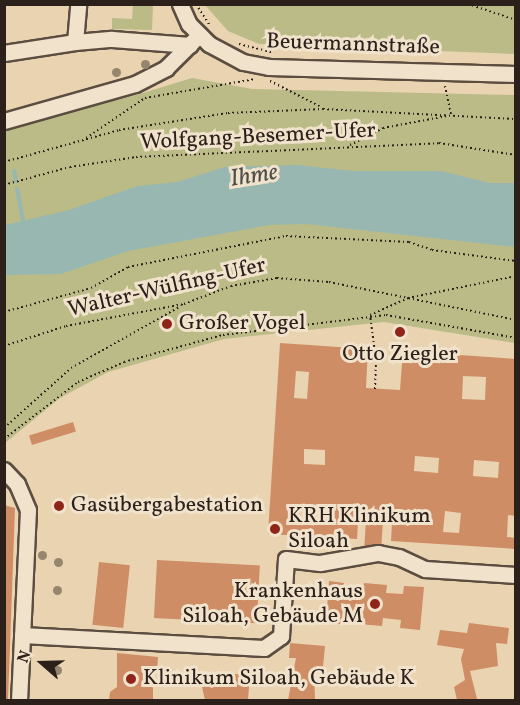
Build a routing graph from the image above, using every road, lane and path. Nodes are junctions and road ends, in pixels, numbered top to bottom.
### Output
1 (78, 4) edge
2 (180, 4) edge
3 (196, 4) edge
4 (468, 4) edge
5 (516, 20) edge
6 (215, 29) dead end
7 (200, 35) junction
8 (230, 39) dead end
9 (75, 42) junction
10 (4, 53) edge
11 (278, 53) dead end
12 (516, 74) edge
13 (435, 80) dead end
14 (323, 109) junction
15 (451, 115) junction
16 (516, 119) edge
17 (4, 121) edge
18 (83, 140) junction
19 (347, 147) junction
20 (516, 155) edge
21 (4, 162) edge
22 (4, 185) edge
23 (516, 261) edge
24 (516, 276) edge
25 (408, 298) junction
26 (184, 304) junction
27 (4, 312) edge
28 (370, 315) junction
29 (516, 320) edge
30 (516, 338) edge
31 (4, 346) edge
32 (375, 389) dead end
33 (4, 428) edge
34 (4, 439) edge
35 (4, 470) edge
36 (516, 575) edge
37 (22, 635) junction
38 (19, 700) edge

1 - 9 street
2 - 7 street
3 - 7 path
4 - 5 path
6 - 7 path
7 - 9 street
7 - 12 street, Beuermannstraße
7 - 17 street
8 - 11 path
9 - 10 street
13 - 15 path
14 - 15 path
14 - 18 path
14 - 18 path
15 - 16 path
15 - 19 path
18 - 21 path
19 - 20 path, Wolfgang-Besemer-Ufer
19 - 22 path, Wolfgang-Besemer-Ufer
23 - 27 path
24 - 25 path
25 - 26 path, Walter-Wülfing-Ufer
25 - 28 path
25 - 29 path, Walter-Wülfing-Ufer
26 - 31 path, Walter-Wülfing-Ufer
26 - 33 path
28 - 30 path
28 - 32 path
28 - 34 path
35 - 37 street
36 - 37 street
37 - 38 street

